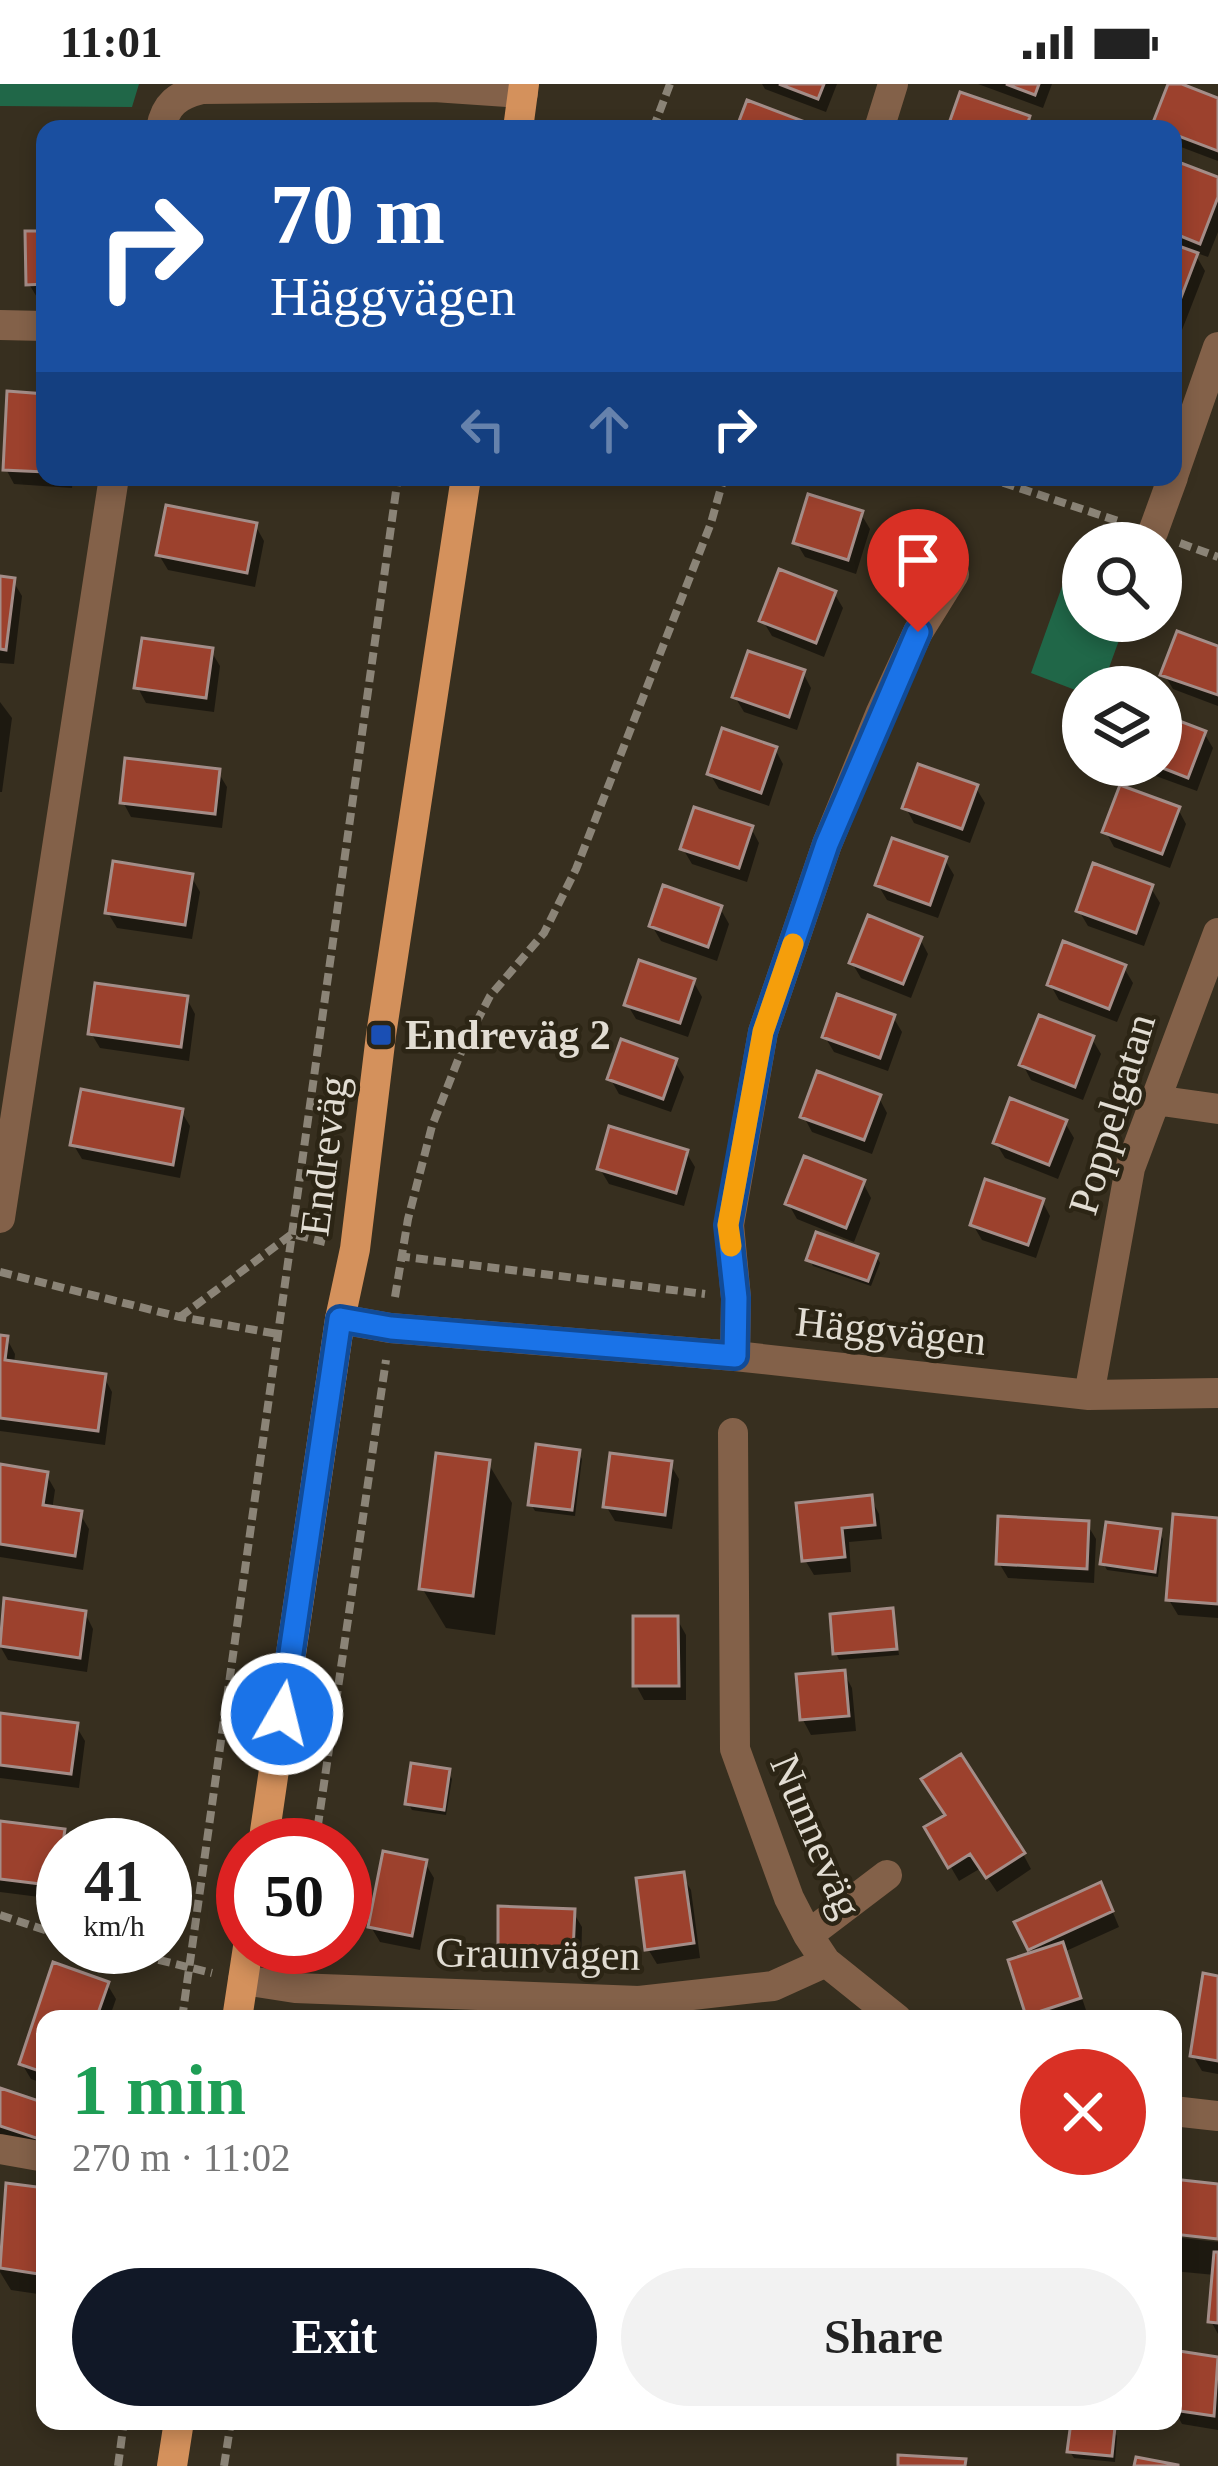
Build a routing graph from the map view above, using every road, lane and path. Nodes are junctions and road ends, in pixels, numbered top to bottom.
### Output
1 (670, 84) edge
2 (893, 84) edge
3 (524, 88) edge
4 (162, 120) edge
5 (519, 120) edge
6 (656, 120) edge
7 (881, 120) edge
8 (0, 325) edge
9 (36, 326) edge
10 (1218, 347) edge
11 (1182, 451) edge
12 (113, 486) edge
13 (397, 486) edge
14 (465, 486) edge
15 (721, 486) edge
16 (1013, 486) edge
17 (1170, 486) edge
18 (1123, 522) edge
19 (1157, 522) edge
20 (1182, 543) edge
21 (1218, 557) edge
22 (954, 574) dead end
23 (1218, 934) edge
24 (1155, 1100) junction
25 (1218, 1109) edge
26 (0, 1218) edge
27 (292, 1234) junction
28 (355, 1250) junction
29 (400, 1256) junction
30 (0, 1272) edge
31 (736, 1298) junction
32 (180, 1317) junction
33 (340, 1319) junction
34 (391, 1328) junction
35 (278, 1334) junction
36 (735, 1356) junction
37 (1218, 1394) edge
38 (1089, 1395) junction
39 (733, 1433) dead end
40 (266, 1818) edge
41 (319, 1818) edge
42 (886, 1875) dead end
43 (0, 1915) edge
44 (36, 1927) edge
45 (808, 1935) junction
46 (192, 1947) edge
47 (826, 1962) junction
48 (192, 1969) edge
49 (188, 1974) edge
50 (244, 1974) edge
51 (243, 1980) junction
52 (183, 2010) edge
53 (238, 2010) edge
54 (886, 2010) edge
55 (1182, 2112) edge
56 (1218, 2116) edge
57 (0, 2149) edge
58 (36, 2155) edge
59 (123, 2430) edge
60 (178, 2430) edge
61 (230, 2430) edge
62 (118, 2466) edge
63 (172, 2466) edge
64 (224, 2466) edge

1 - 6 path
2 - 7 street
3 - 4 street
3 - 5 main road
8 - 9 street
10 - 11 street
12 - 26 street
13 - 27 path
14 - 28 main road, Endreväg
15 - 29 path
16 - 18 path
17 - 19 street
20 - 21 path
22 - 31 street
23 - 24 street, Poppelgatan
24 - 25 street
24 - 38 street, Poppelgatan
27 - 28 path
27 - 32 path
27 - 35 path
28 - 29 path
28 - 33 main road, Endreväg
29 - 31 path
29 - 34 path
30 - 32 path
31 - 36 street
32 - 35 path
33 - 34 street, Häggvägen
33 - 40 main road, Endreväg
34 - 36 street, Häggvägen
34 - 41 path
35 - 46 path
36 - 38 street, Häggvägen
37 - 38 street, Häggvägen
39 - 45 street, Nunneväg
42 - 45 street
43 - 44 path
45 - 47 street, Nunneväg
47 - 51 street, Graunvägen
47 - 54 street, Nunneväg
48 - 51 path
49 - 52 path
50 - 51 main road
51 - 53 main road
55 - 56 street
57 - 58 street
59 - 62 path
60 - 63 main road
61 - 64 path

